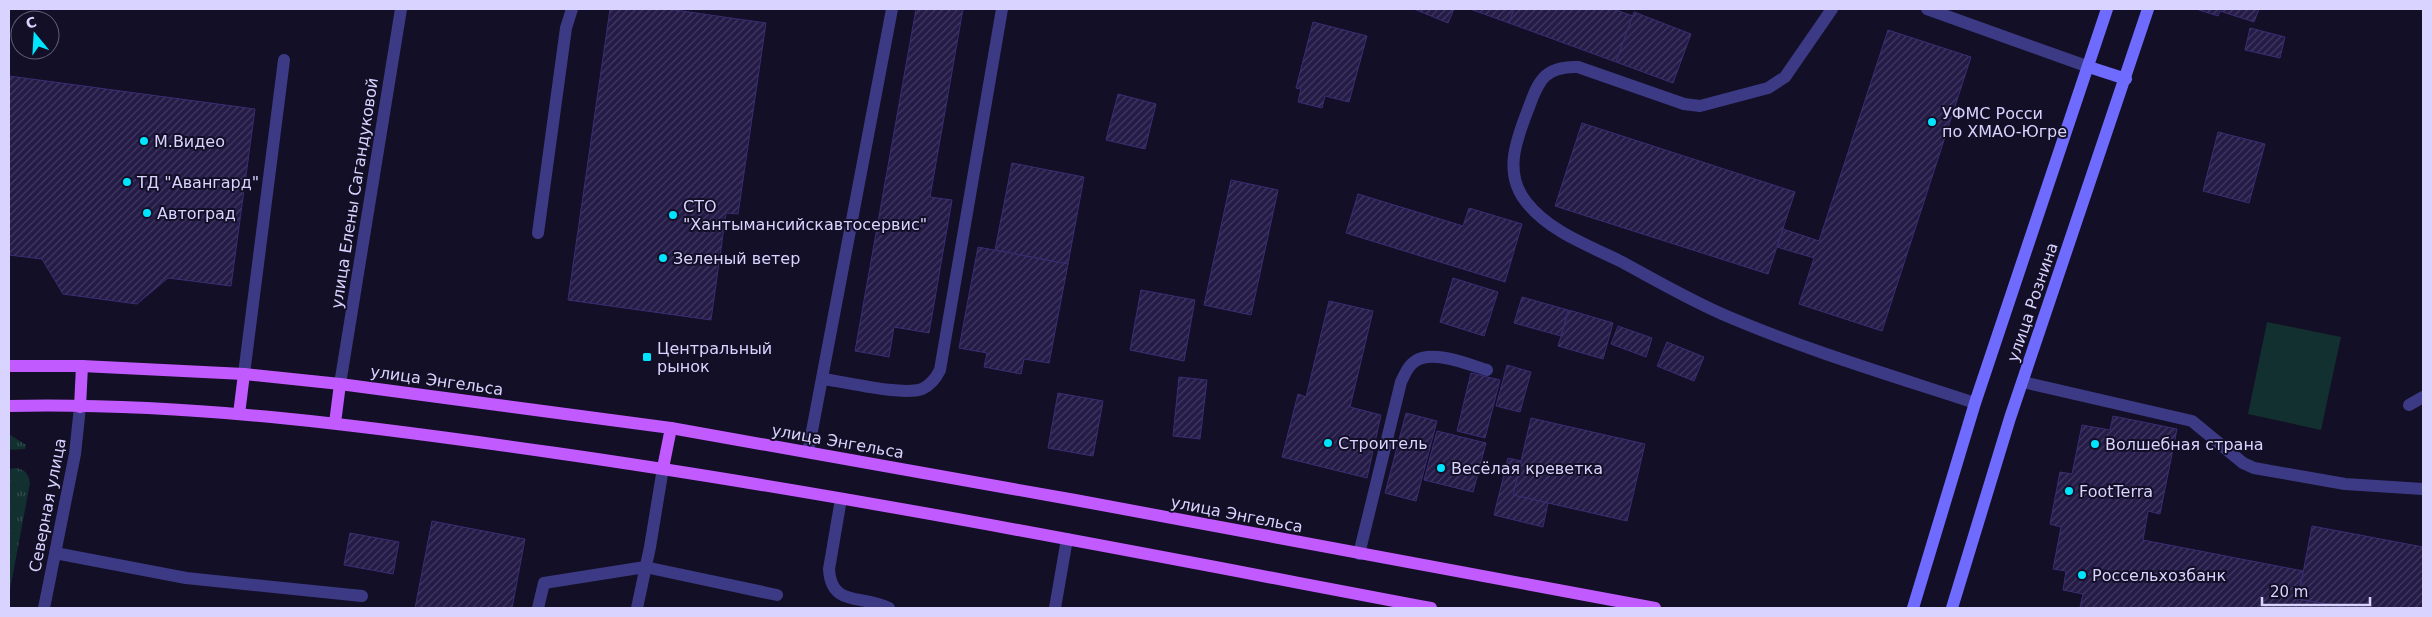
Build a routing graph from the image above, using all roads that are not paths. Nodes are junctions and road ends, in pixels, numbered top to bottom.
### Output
1 (401, 9) edge
2 (572, 9) edge
3 (892, 9) edge
4 (1002, 9) edge
5 (1832, 9) edge
6 (1927, 9) edge
7 (2108, 9) edge
8 (2148, 9) edge
9 (284, 60) dead end
10 (2088, 66) junction
11 (2126, 78) junction
12 (538, 234) dead end
13 (9, 366) edge
14 (82, 366) junction
15 (1487, 370) dead end
16 (244, 374) junction
17 (823, 379) junction
18 (2022, 382) junction
19 (340, 384) junction
20 (2423, 397) edge
21 (1975, 403) junction
22 (2409, 405) dead end
23 (9, 406) edge
24 (80, 407) junction
25 (239, 414) junction
26 (334, 423) junction
27 (671, 428) junction
28 (808, 452) junction
29 (663, 468) junction
30 (2423, 489) edge
31 (841, 499) junction
32 (1068, 539) junction
33 (56, 553) junction
34 (1359, 554) junction
35 (646, 567) junction
36 (777, 594) dead end
37 (362, 596) dead end
38 (44, 608) edge
39 (538, 608) edge
40 (637, 608) edge
41 (889, 608) edge
42 (1055, 608) edge
43 (1431, 608) edge
44 (1655, 608) edge
45 (1913, 608) edge
46 (1952, 608) edge

1 - 19 street, улица Елены Сагандуковой
2 - 12 street
3 - 17 street
4 - 17 street
5 - 21 street
6 - 10 street
7 - 10 main road, улица Рознина
8 - 11 main road, улица Рознина
9 - 16 street
10 - 11 main road
10 - 21 main road, улица Рознина
11 - 18 main road, улица Рознина
13 - 14 main road, улица Энгельса
14 - 16 main road, улица Энгельса
14 - 24 main road
15 - 34 street
16 - 19 main road, улица Энгельса
16 - 25 main road
17 - 28 street
18 - 30 street
18 - 46 main road, улица Рознина
19 - 26 main road
19 - 27 main road, улица Энгельса
20 - 22 street
21 - 45 main road, улица Рознина
23 - 24 main road
24 - 25 main road
24 - 33 street, Северная улица
25 - 26 main road
26 - 29 main road
27 - 28 main road, улица Энгельса
27 - 29 main road
28 - 34 main road, улица Энгельса
29 - 31 main road
29 - 35 street
31 - 32 main road
31 - 41 street
32 - 42 street
32 - 43 main road
33 - 37 street
33 - 38 street, Северная улица
34 - 44 main road, улица Энгельса
35 - 36 street
35 - 39 street
35 - 40 street

